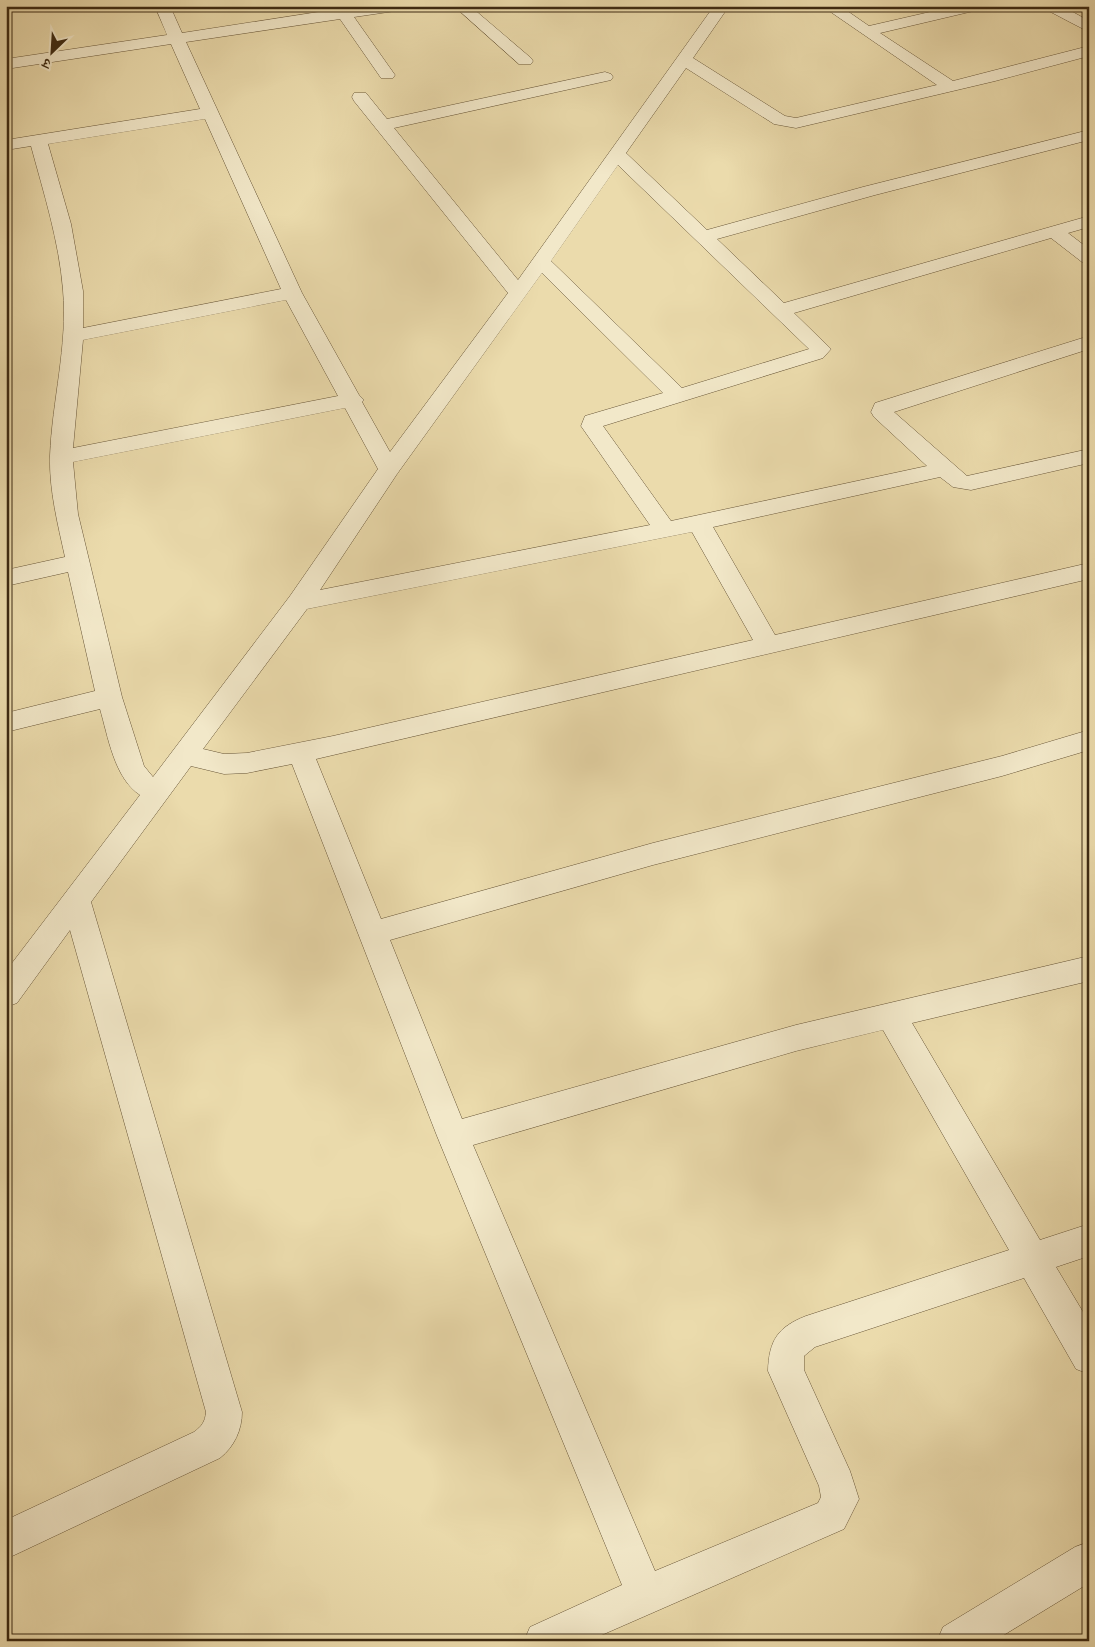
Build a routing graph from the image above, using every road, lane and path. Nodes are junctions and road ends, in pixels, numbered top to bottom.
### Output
1 (162, 6) edge
2 (395, 6) edge
3 (461, 6) edge
4 (722, 6) edge
5 (828, 6) edge
6 (977, 6) edge
7 (1050, 6) edge
8 (344, 13) junction
9 (1089, 27) edge
10 (867, 31) junction
11 (177, 38) junction
12 (1089, 51) edge
13 (684, 60) junction
14 (525, 61) dead end
15 (6, 64) edge
16 (386, 75) dead end
17 (605, 77) dead end
18 (950, 86) junction
19 (360, 97) dead end
20 (209, 113) junction
21 (383, 125) junction
22 (1089, 135) edge
23 (38, 140) junction
24 (6, 145) edge
25 (617, 154) junction
26 (1089, 221) edge
27 (1053, 231) junction
28 (704, 236) junction
29 (1089, 258) edge
30 (540, 261) junction
31 (292, 293) junction
32 (518, 293) junction
33 (782, 310) junction
34 (73, 336) junction
35 (1089, 342) edge
36 (677, 395) junction
37 (353, 400) junction
38 (1089, 456) edge
39 (61, 457) junction
40 (389, 469) junction
41 (944, 469) junction
42 (699, 523) junction
43 (666, 530) junction
44 (79, 562) junction
45 (1089, 571) edge
46 (6, 578) edge
47 (300, 602) junction
48 (768, 646) junction
49 (109, 697) junction
50 (6, 723) edge
51 (1089, 740) edge
52 (300, 752) junction
53 (184, 755) junction
54 (156, 792) junction
55 (76, 900) junction
56 (372, 933) junction
57 (1089, 968) edge
58 (6, 994) edge
59 (891, 1016) junction
60 (454, 1136) junction
61 (1089, 1240) edge
62 (1032, 1260) junction
63 (1089, 1356) edge
64 (6, 1540) edge
65 (1089, 1561) edge
66 (646, 1596) junction
67 (544, 1641) edge
68 (957, 1641) edge

1 - 11 street
2 - 8 street
3 - 14 street
4 - 13 street
5 - 10 street
6 - 10 street
7 - 9 street
8 - 11 street
8 - 16 street
10 - 18 street
11 - 15 street
11 - 20 street
12 - 18 street
13 - 18 street
13 - 25 street
17 - 21 street
19 - 21 street
20 - 23 street
20 - 31 street
21 - 32 street
22 - 28 street
23 - 24 street
23 - 34 street
25 - 28 street
25 - 30 street
26 - 27 street
27 - 29 street
27 - 33 street
28 - 33 street
30 - 32 street
30 - 36 street
31 - 34 street
31 - 37 street
32 - 40 street
33 - 36 street
34 - 39 street
35 - 41 street
36 - 43 street
37 - 39 street
37 - 40 street
38 - 41 street
39 - 44 street
40 - 47 street
41 - 42 street
42 - 43 street
42 - 48 street
43 - 47 street
44 - 46 street
44 - 49 street
45 - 48 street
47 - 53 street
48 - 52 street
49 - 50 street
49 - 54 street
51 - 56 street
52 - 53 street
52 - 56 street
53 - 54 street
54 - 55 street
55 - 58 street
55 - 64 street
56 - 60 street
57 - 59 street
59 - 60 street
59 - 62 street
60 - 66 street
61 - 62 street
62 - 63 street
62 - 66 street
65 - 68 street
66 - 67 street

